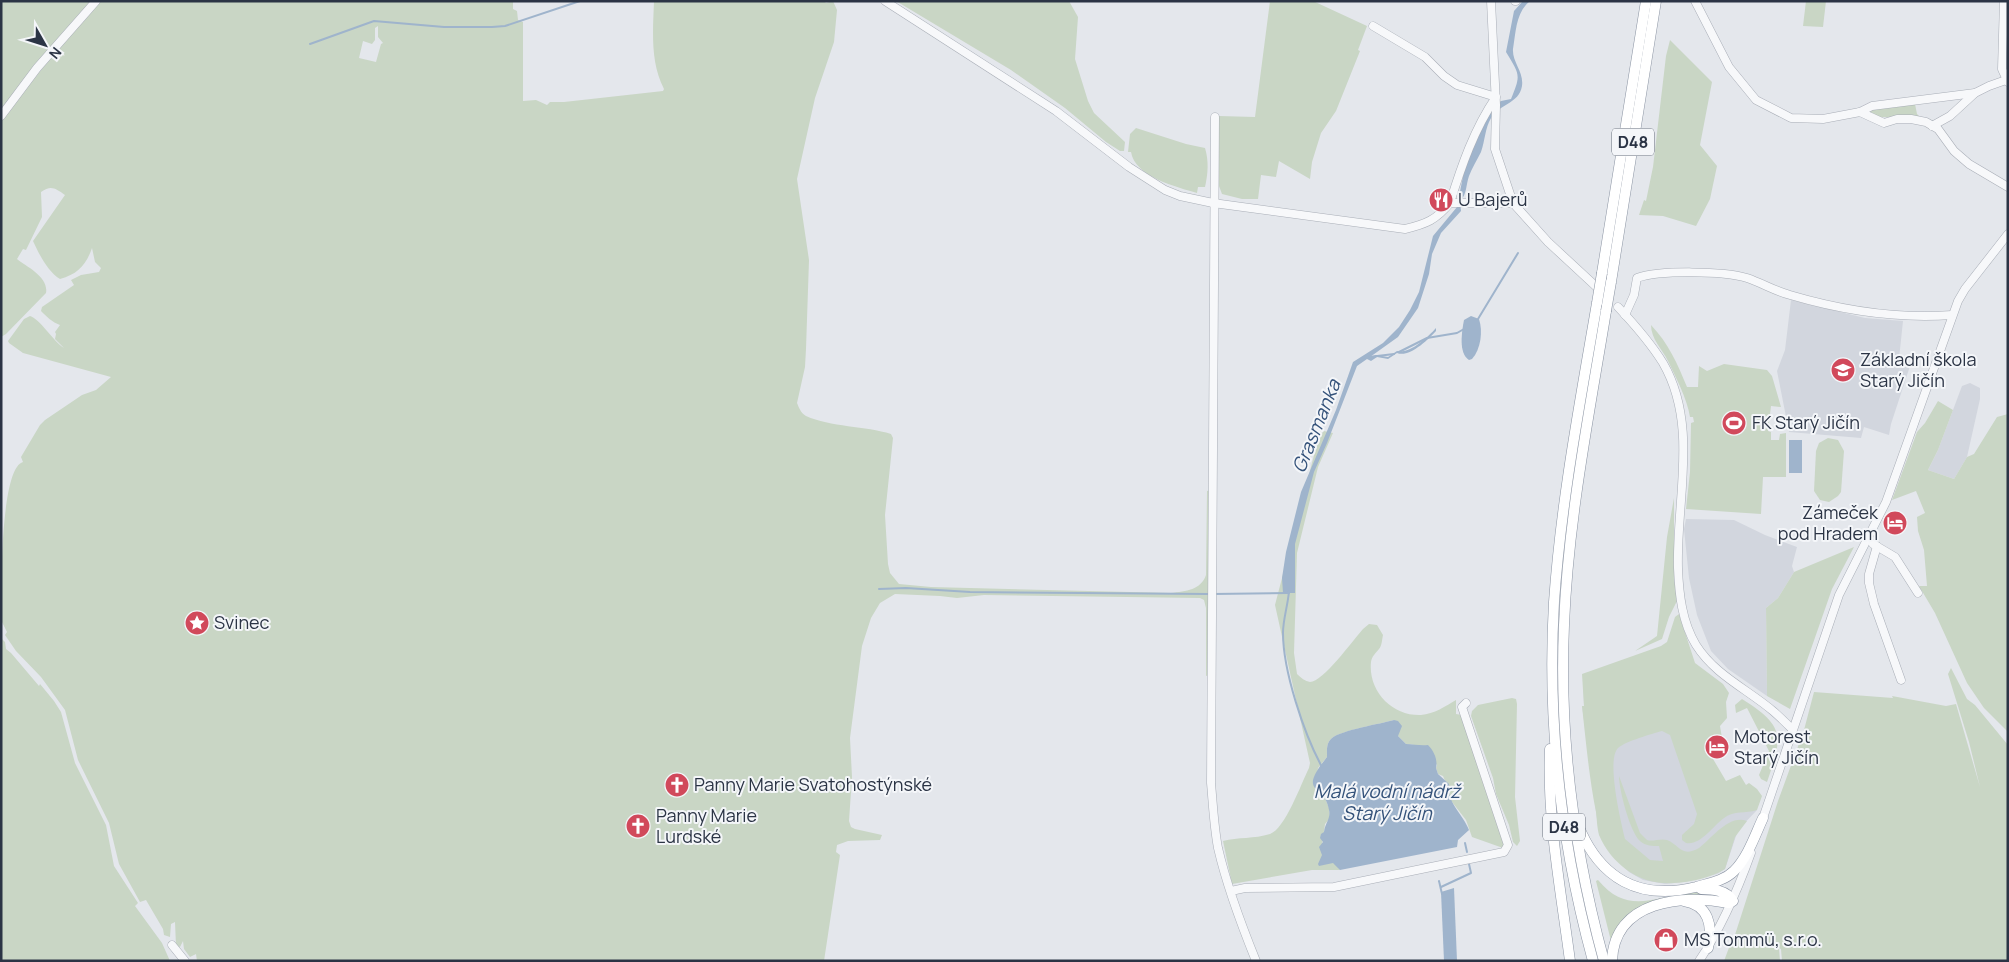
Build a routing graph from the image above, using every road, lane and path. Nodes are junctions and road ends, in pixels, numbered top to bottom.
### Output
1 (96, 1) edge
2 (885, 1) edge
3 (1491, 1) edge
4 (1646, 1) edge
5 (1656, 1) edge
6 (1695, 1) edge
7 (2004, 1) edge
8 (1373, 26) dead end
9 (2007, 81) edge
10 (1975, 93) junction
11 (1496, 105) junction
12 (1860, 112) junction
13 (1, 116) edge
14 (1215, 116) dead end
15 (1932, 126) junction
16 (2008, 187) edge
17 (1213, 203) junction
18 (1455, 203) junction
19 (1513, 203) junction
20 (2008, 234) edge
21 (1604, 294) dead end
22 (1618, 307) dead end
23 (1625, 315) junction
24 (1952, 315) junction
25 (1866, 541) junction
26 (1877, 546) junction
27 (1918, 593) dead end
28 (1901, 680) dead end
29 (1553, 691) junction
30 (1466, 703) dead end
31 (1792, 730) junction
32 (1572, 804) junction
33 (1763, 818) junction
34 (1688, 889) junction
35 (1231, 891) junction
36 (1683, 901) junction
37 (1733, 902) junction
38 (172, 945) dead end
39 (1708, 948) junction
40 (185, 961) edge
41 (1256, 961) edge
42 (1570, 961) edge
43 (1593, 961) edge
44 (1604, 961) edge
45 (1612, 961) edge
46 (1699, 961) edge

1 - 13 street
2 - 17 street
3 - 11 street
4 - 29 highway, D48, bridge
5 - 32 highway, D48, bridge
6 - 12 street
7 - 9 street
8 - 11 street
9 - 10 street
10 - 12 street
10 - 15 street
11 - 18 street
11 - 19 street
12 - 15 street
14 - 17 street
15 - 16 street
17 - 18 street
17 - 35 street
18 - 19 street
19 - 21 street
20 - 24 street
22 - 23 street
23 - 24 street
23 - 31 street
24 - 25 street
25 - 26 street
25 - 31 street
26 - 27 street
26 - 28 street
29 - 42 highway
29 - 43 highway, D48
30 - 35 street
31 - 33 street
32 - 34 highway
32 - 44 highway, D48
33 - 34 highway
33 - 37 street
34 - 37 highway
35 - 41 street
36 - 37 highway
36 - 39 highway
36 - 45 highway
37 - 39 street
38 - 40 street
39 - 46 street

